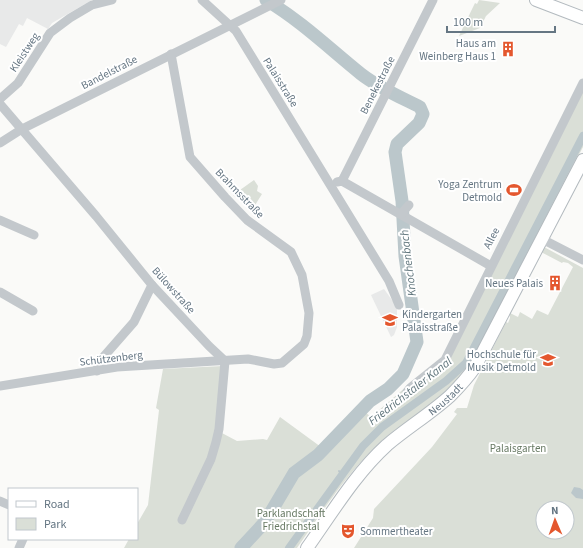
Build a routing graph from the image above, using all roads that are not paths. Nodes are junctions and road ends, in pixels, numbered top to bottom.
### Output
1 (112, 0) edge
2 (202, 0) edge
3 (280, 0) edge
4 (433, 0) edge
5 (536, 0) edge
6 (583, 18) edge
7 (230, 25) junction
8 (171, 54) junction
9 (583, 84) edge
10 (0, 99) edge
11 (0, 104) edge
12 (22, 129) junction
13 (0, 143) edge
14 (583, 160) edge
15 (342, 181) junction
16 (330, 184) junction
17 (409, 205) dead end
18 (400, 214) junction
19 (0, 220) edge
20 (34, 235) dead end
21 (542, 239) junction
22 (583, 260) edge
23 (491, 266) junction
24 (152, 285) junction
25 (0, 292) edge
26 (399, 305) dead end
27 (33, 311) dead end
28 (225, 361) junction
29 (97, 371) junction
30 (0, 386) edge
31 (407, 392) dead end
32 (182, 520) dead end
33 (307, 548) edge

1 - 10 street, Kleistweg
2 - 7 street, Palaisstraße
3 - 7 street, Bandelstraße
4 - 15 street, Benekestraße
5 - 6 main road
7 - 8 street, Bandelstraße
7 - 16 street, Palaisstraße
8 - 12 street, Bandelstraße
8 - 28 street, Brahmsstraße
9 - 23 street, Allee
11 - 12 street, Bülowstraße
12 - 13 street, Bandelstraße
12 - 24 street, Bülowstraße
14 - 21 main road, Neustadt
15 - 16 street
15 - 18 street
16 - 26 street, Palaisstraße
17 - 18 street
18 - 23 street
19 - 20 street
21 - 22 street
21 - 33 main road, Neustadt
23 - 31 street, Allee
24 - 28 street, Bülowstraße
24 - 29 street
25 - 27 street
28 - 29 street, Schützenberg
28 - 32 street
29 - 30 street, Schützenberg

